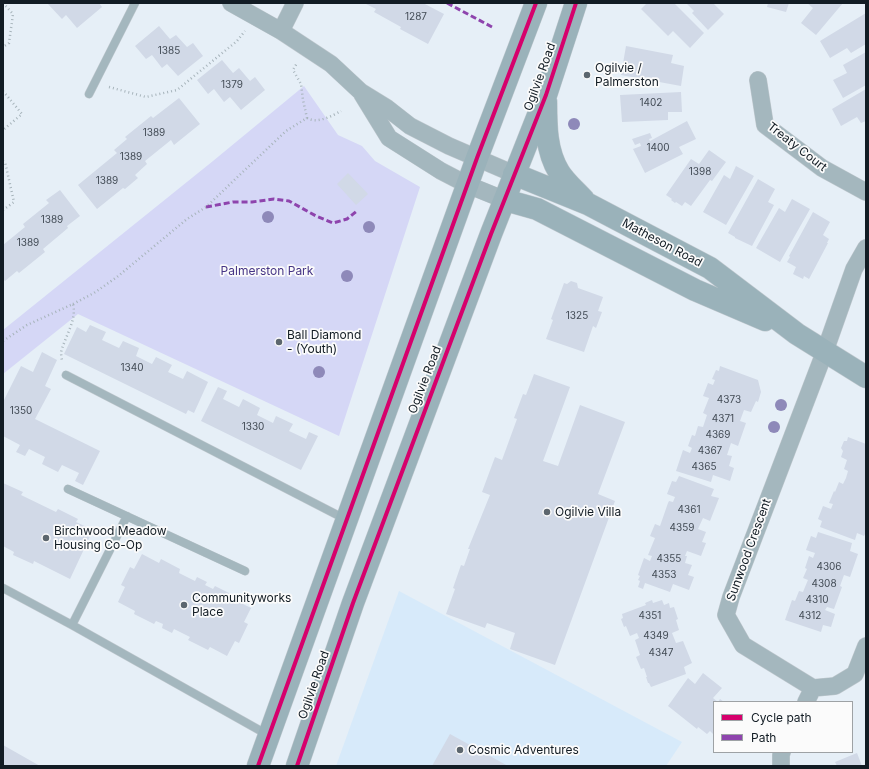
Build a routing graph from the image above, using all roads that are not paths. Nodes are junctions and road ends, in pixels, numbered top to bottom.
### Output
1 (135, 3) edge
2 (231, 3) edge
3 (295, 3) edge
4 (536, 3) edge
5 (576, 3) edge
6 (281, 30) junction
7 (758, 80) dead end
8 (360, 92) junction
9 (89, 94) dead end
10 (546, 95) junction
11 (477, 158) junction
12 (514, 174) junction
13 (468, 185) junction
14 (866, 192) edge
15 (505, 200) junction
16 (588, 204) junction
17 (866, 248) edge
18 (797, 334) junction
19 (825, 351) junction
20 (66, 375) road end
21 (866, 377) edge
22 (68, 489) dead end
23 (127, 516) junction
24 (347, 520) junction
25 (245, 571) dead end
26 (3, 588) edge
27 (72, 624) junction
28 (866, 646) edge
29 (810, 695) edge
30 (269, 735) junction
31 (782, 753) edge
32 (258, 766) edge
33 (297, 766) edge
34 (781, 766) edge

1 - 9 lane
2 - 6 street
3 - 6 street
4 - 11 main road, Ogilvie Road
5 - 10 main road, Ogilvie Road
6 - 8 street
7 - 14 street, Treaty Court
8 - 11 street
8 - 13 street
10 - 12 main road, Ogilvie Road
10 - 16 main road
11 - 12 street
11 - 13 main road, Ogilvie Road
12 - 15 main road, Ogilvie Road
12 - 16 main road, Matheson Road
13 - 15 street
13 - 24 main road, Ogilvie Road
15 - 18 main road, Matheson Road
15 - 33 main road, Ogilvie Road
16 - 18 main road, Matheson Road
17 - 19 street
18 - 19 main road, Matheson Road
19 - 21 main road, Matheson Road
19 - 29 street, Sunwood Crescent
20 - 24 lane
22 - 23 lane
23 - 25 lane
23 - 27 lane
24 - 30 main road, Ogilvie Road
26 - 27 lane
27 - 30 lane
28 - 29 street, Sunwood Crescent
30 - 32 main road, Ogilvie Road
31 - 34 street

